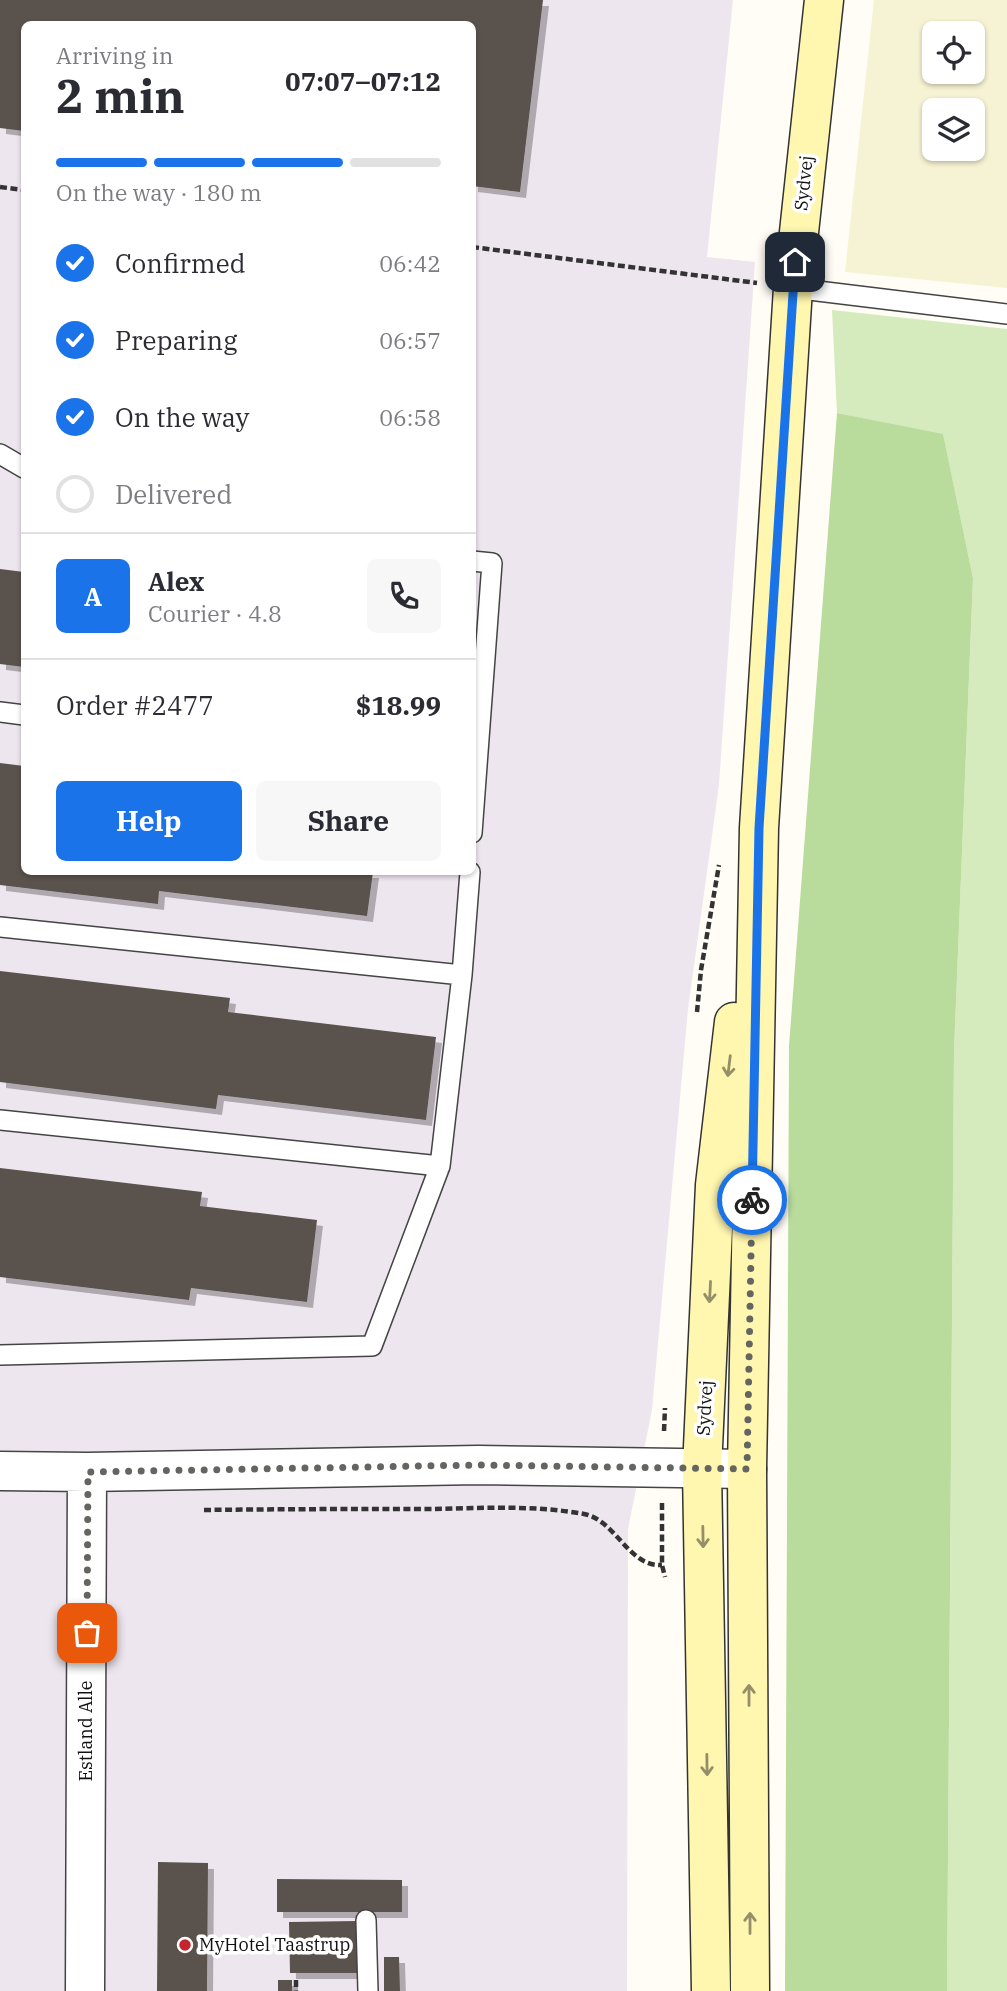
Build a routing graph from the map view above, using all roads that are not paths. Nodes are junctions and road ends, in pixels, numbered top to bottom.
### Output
1 (824, 0) edge
2 (793, 288) junction
3 (1007, 314) edge
4 (0, 454) edge
5 (21, 466) edge
6 (476, 561) edge
7 (0, 712) edge
8 (21, 715) edge
9 (476, 749) edge
10 (759, 828) junction
11 (470, 875) edge
12 (0, 927) edge
13 (462, 975) junction
14 (0, 1120) edge
15 (440, 1166) junction
16 (0, 1355) edge
17 (702, 1469) junction
18 (747, 1469) junction
19 (0, 1471) edge
20 (88, 1472) junction
21 (366, 1920) dead end
22 (85, 1991) edge
23 (368, 1991) edge
24 (711, 1991) edge
25 (750, 1991) edge

1 - 2 main road, Sydvej
2 - 3 lane
2 - 10 main road, Sydvej
4 - 5 lane
6 - 9 lane
7 - 8 lane
10 -> 17 main road, Sydvej
10 - 18 main road, Sydvej
11 - 13 lane
12 - 13 lane
13 - 15 lane
14 - 15 lane
15 - 16 lane
17 - 18 street
17 - 20 street
17 -> 24 main road, Sydvej
25 -> 18 main road, Sydvej
19 - 20 street
20 - 22 street, Estland Alle
21 - 23 lane

